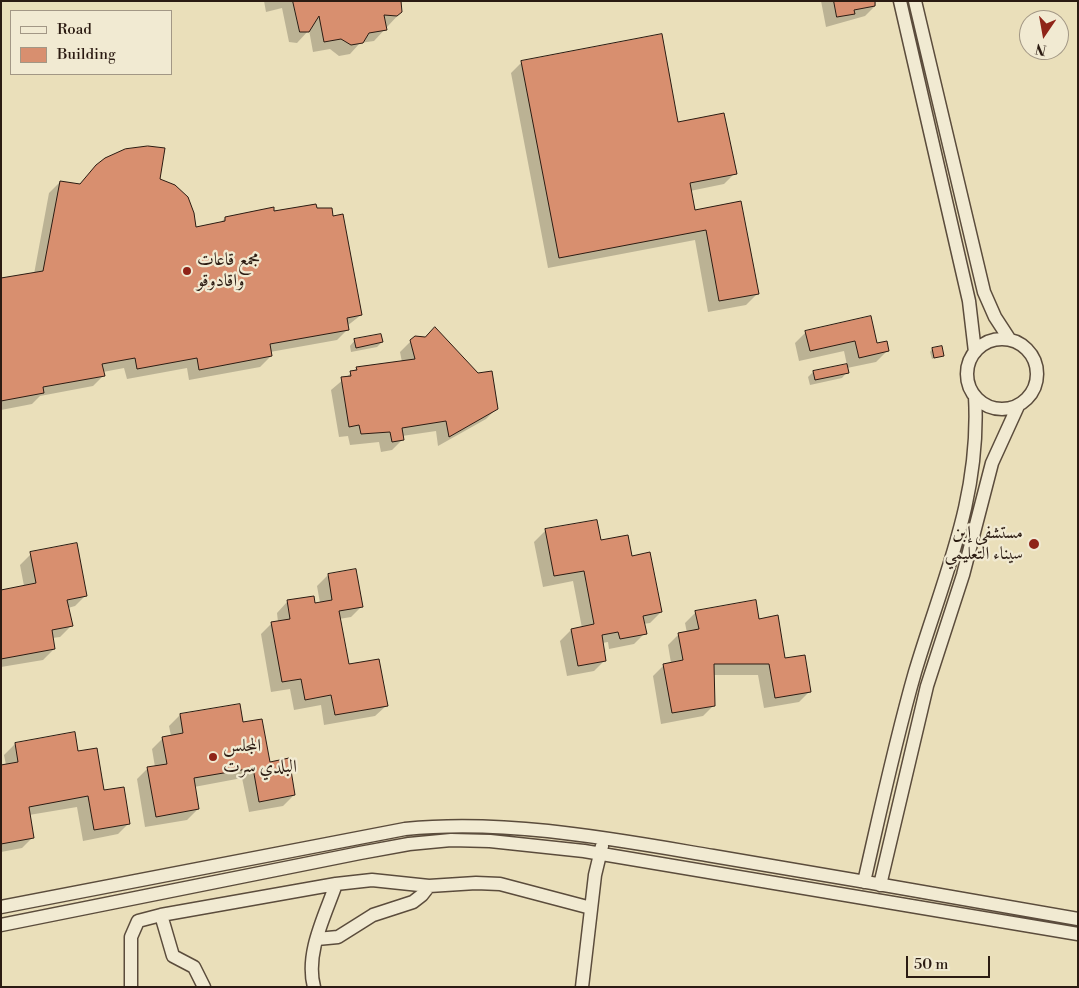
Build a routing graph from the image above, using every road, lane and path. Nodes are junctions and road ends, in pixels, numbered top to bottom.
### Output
1 (900, 1) edge
2 (916, 1) edge
3 (1010, 340) junction
4 (975, 352) junction
5 (975, 396) junction
6 (1018, 406) junction
7 (582, 836) junction
8 (602, 838) junction
9 (584, 851) junction
10 (601, 853) junction
11 (595, 875) junction
12 (864, 882) junction
13 (336, 884) junction
14 (880, 885) junction
15 (429, 886) junction
16 (1, 907) edge
17 (591, 908) junction
18 (162, 915) junction
19 (1078, 919) edge
20 (1, 925) edge
21 (1078, 934) edge
22 (317, 939) junction
23 (131, 987) edge
24 (204, 987) edge
25 (314, 987) edge
26 (582, 987) edge

1 - 4 street
2 - 3 street
3 - 4 street
3 - 6 street
4 - 5 street
5 - 6 street
5 - 12 street
6 - 14 street
7 - 8 street
7 - 9 street
7 - 16 street
8 - 10 street
8 - 12 street
9 - 10 street
9 - 11 street
9 - 20 street
10 - 11 street
10 - 21 street
11 - 17 street
12 - 14 street
13 - 15 street
13 - 18 street
13 - 22 street
14 - 19 street
15 - 17 street
15 - 22 street
17 - 26 street
18 - 23 street
18 - 24 street
22 - 25 street

